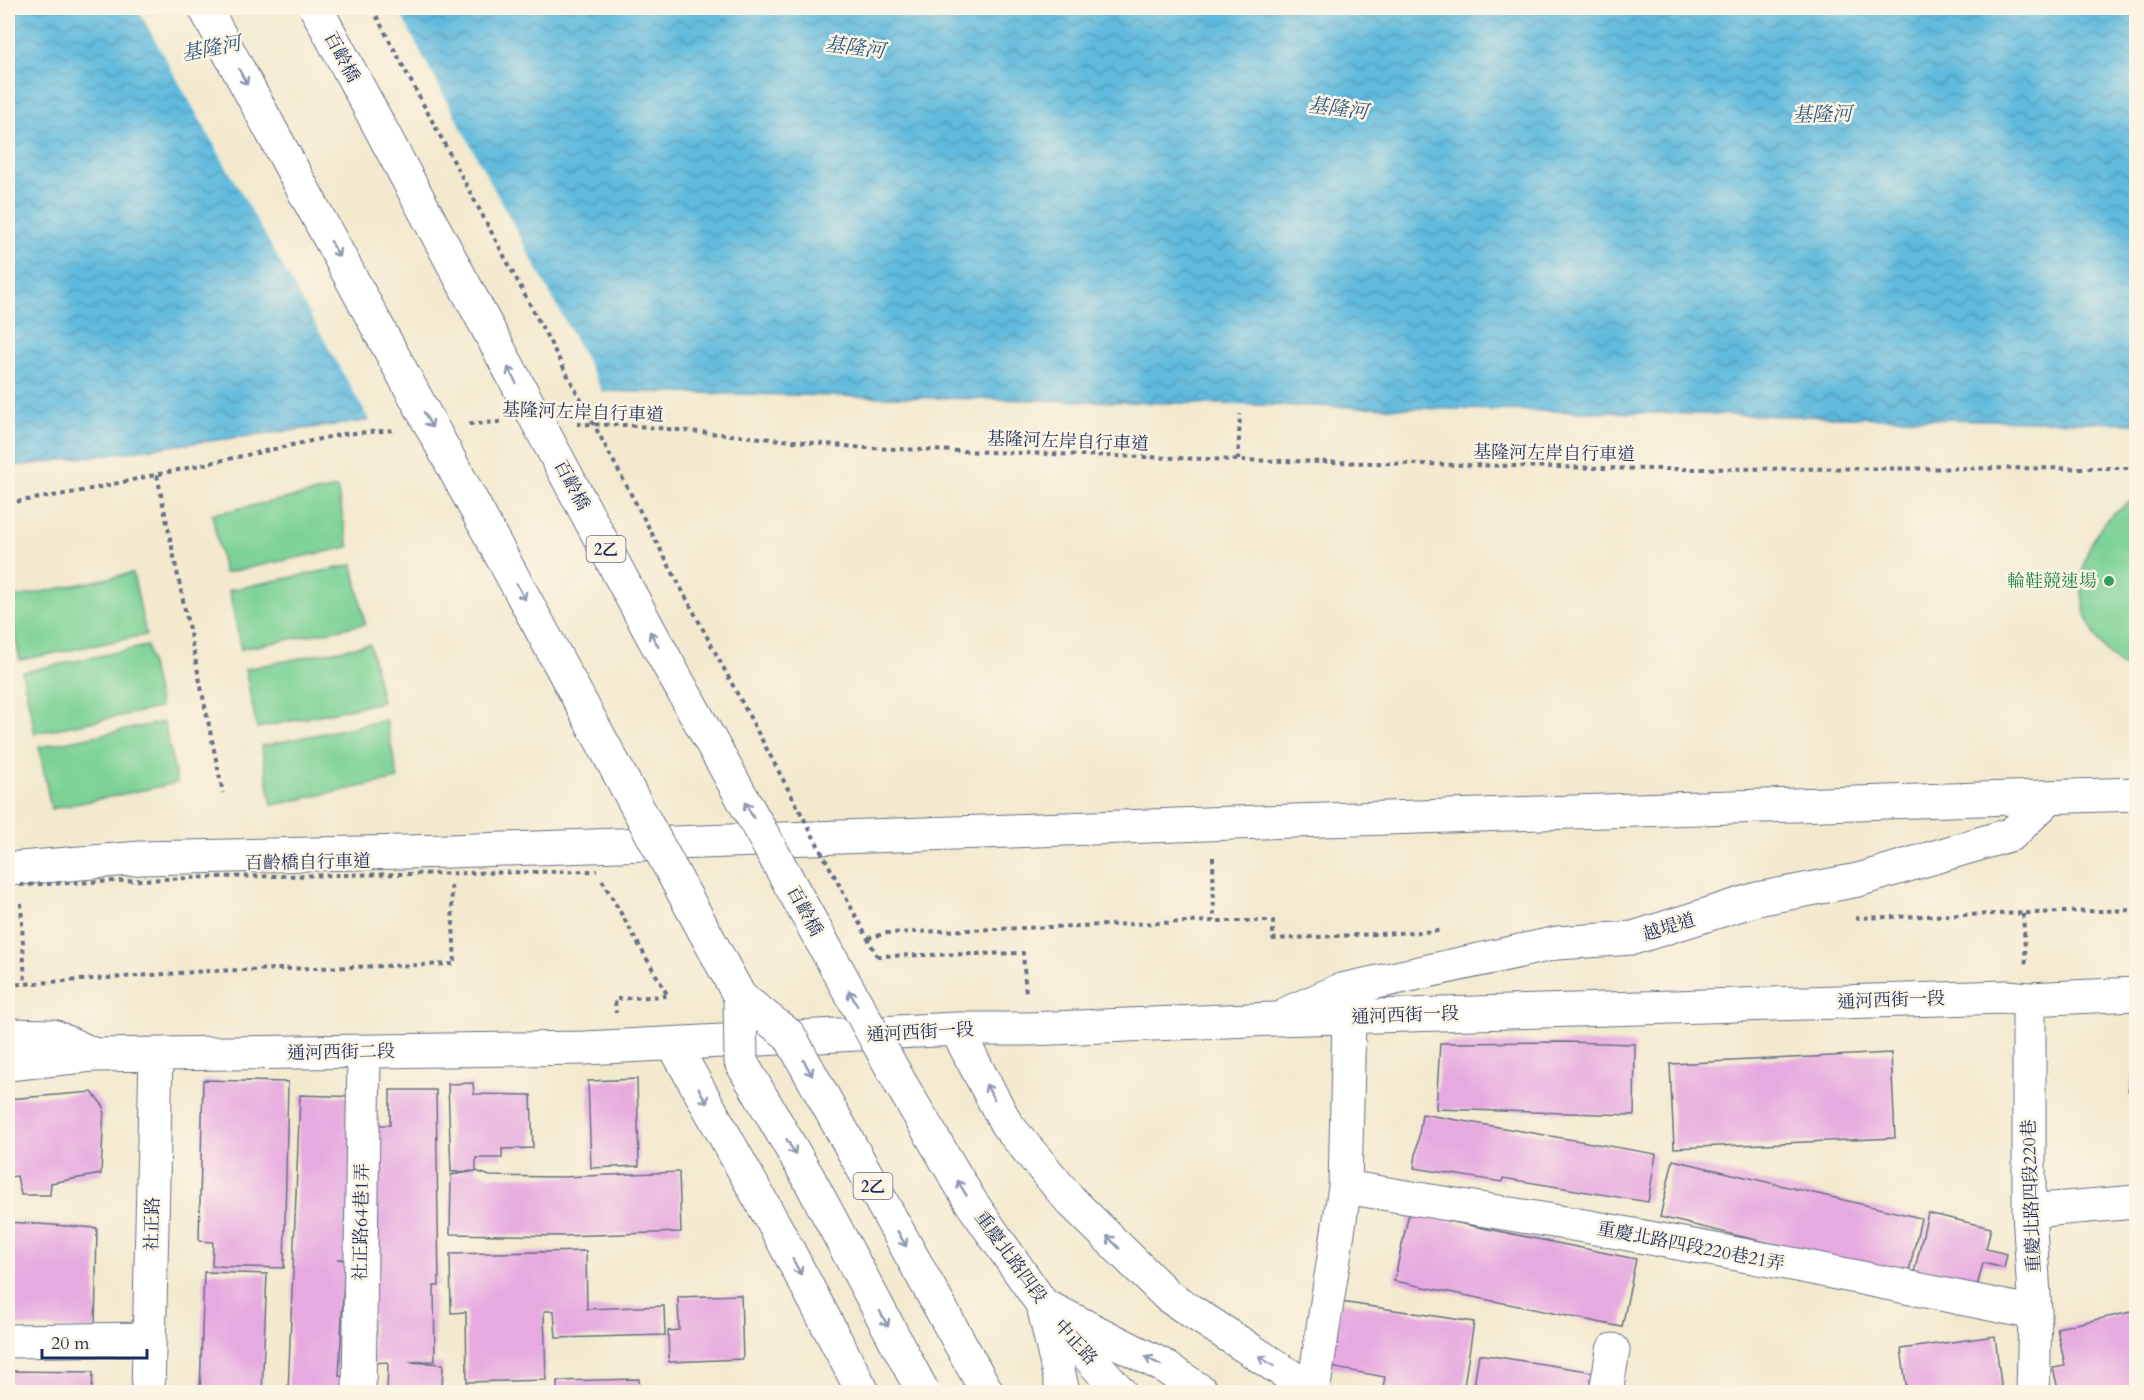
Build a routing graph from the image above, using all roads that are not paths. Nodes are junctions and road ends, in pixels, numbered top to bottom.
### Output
1 (205, 8) edge
2 (316, 8) edge
3 (2136, 794) edge
4 (2050, 797) junction
5 (14, 877) edge
6 (2136, 994) edge
7 (740, 997) junction
8 (2018, 998) junction
9 (1348, 1017) junction
10 (1274, 1019) junction
11 (956, 1029) junction
12 (8, 1035) edge
13 (674, 1045) junction
14 (364, 1052) junction
15 (93, 1055) junction
16 (156, 1055) junction
17 (8, 1064) edge
18 (902, 1086) joint
19 (1345, 1187) junction
20 (2136, 1202) edge
21 (2029, 1211) junction
22 (1043, 1305) junction
23 (2035, 1313) junction
24 (149, 1339) junction
25 (8, 1341) edge
26 (1613, 1350) dead end
27 (148, 1392) edge
28 (359, 1392) edge
29 (863, 1392) edge
30 (923, 1392) edge
31 (987, 1392) edge
32 (1063, 1392) edge
33 (1120, 1392) edge
34 (1202, 1392) edge
35 (1314, 1392) edge
36 (1606, 1392) edge
37 (2033, 1392) edge

1 -> 7 main road, 2乙, bridge
18 -> 2 main road, 百齡橋 / 2乙, bridge
3 - 4 main road
4 - 5 main road
4 - 10 main road, 越堤道
6 - 8 main road, 通河西街一段
7 -> 30 main road, bridge
7 -> 31 main road, 2乙, bridge
8 - 9 main road, 通河西街一段
8 - 21 main road, 重慶北路四段220巷
9 - 10 main road, 通河西街一段
9 - 19 main road
10 - 11 main road, 通河西街一段
11 - 13 main road, 通河西街一段
35 -> 11 main road
12 - 15 main road
13 - 14 main road, 通河西街二段
13 -> 29 main road
14 - 16 main road, 通河西街二段
14 - 28 main road, 社正路64巷1弄
15 - 16 main road, 通河西街二段
15 - 17 main road, 通河西街二段
16 - 24 main road, 社正路
22 -> 18 main road, 重慶北路四段 / 2乙
19 - 23 main road, 重慶北路四段220巷21弄
19 - 35 main road
20 - 21 main road
21 - 23 main road, 重慶北路四段220巷
22 - 32 main road, 中正路
22 - 33 main road, 中正路
34 -> 22 main road, 重慶北路四段 / 2乙
23 - 37 main road, 重慶北路四段220巷
24 - 25 main road
24 - 27 main road, 社正路
26 - 36 main road

